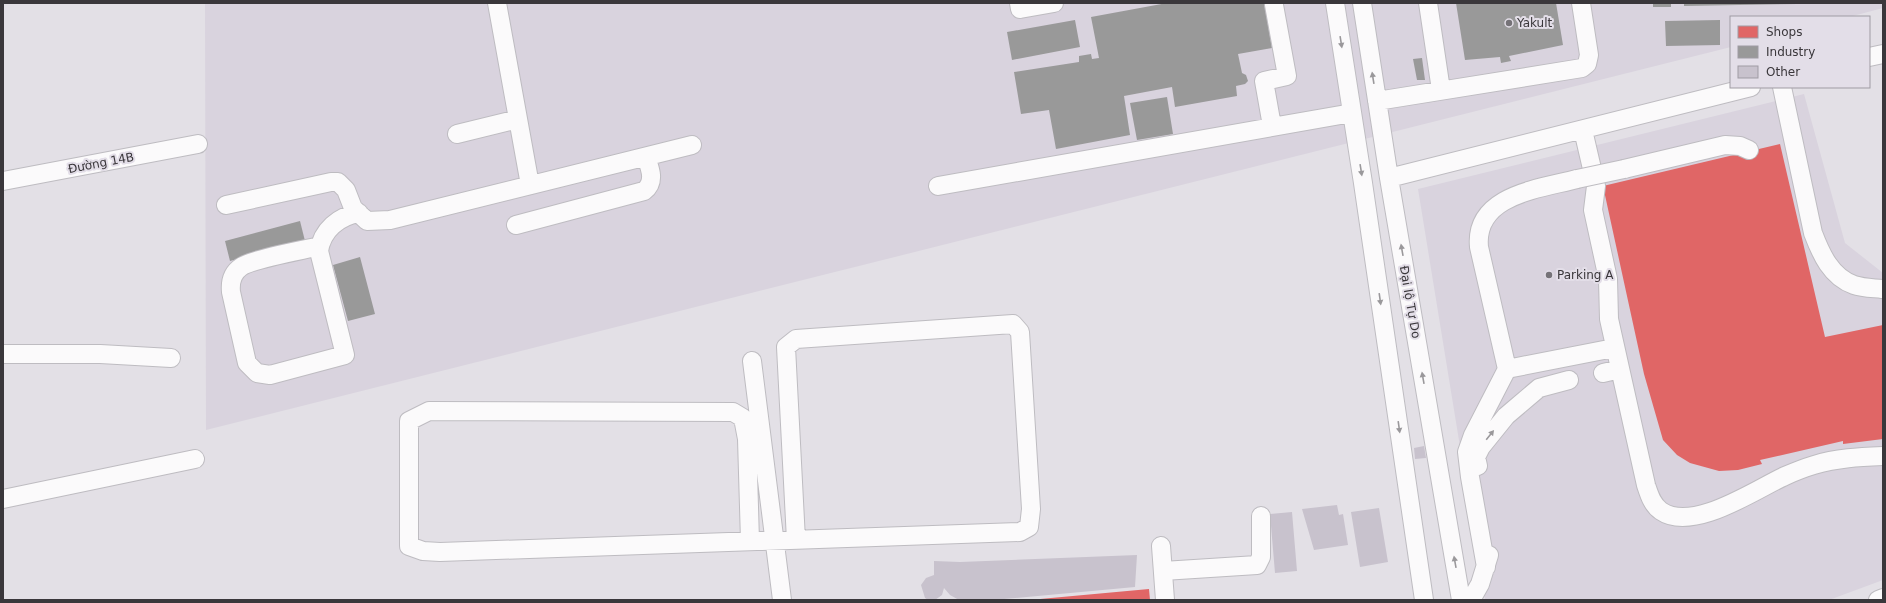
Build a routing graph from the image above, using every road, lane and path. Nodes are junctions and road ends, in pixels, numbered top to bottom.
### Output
1 (497, 3) edge
2 (1019, 3) edge
3 (1054, 3) edge
4 (1335, 3) edge
5 (1362, 3) edge
6 (1428, 3) edge
7 (1581, 3) edge
8 (1274, 5) dead end
9 (1883, 54) edge
10 (1870, 57) edge
11 (1747, 88) edge
12 (1782, 88) edge
13 (1441, 90) junction
14 (1377, 101) junction
15 (1352, 113) junction
16 (518, 119) junction
17 (1272, 126) junction
18 (1583, 130) junction
19 (457, 134) dead end
20 (198, 144) dead end
21 (692, 146) dead end
22 (1749, 150) dead end
23 (646, 156) junction
24 (1389, 178) junction
25 (3, 181) edge
26 (530, 185) junction
27 (938, 186) dead end
28 (226, 205) dead end
29 (358, 213) junction
30 (516, 225) dead end
31 (320, 246) junction
32 (1882, 289) edge
33 (1614, 348) junction
34 (3, 354) edge
35 (171, 358) dead end
36 (752, 361) dead end
37 (1507, 369) junction
38 (1569, 380) dead end
39 (1880, 458) edge
40 (195, 459) dead end
41 (3, 499) edge
42 (1261, 516) dead end
43 (774, 540) junction
44 (796, 540) junction
45 (750, 541) junction
46 (1161, 546) dead end
47 (1486, 567) junction
48 (1163, 571) junction
49 (1883, 598) edge
50 (782, 600) edge
51 (1165, 600) edge
52 (1424, 600) edge
53 (1461, 600) edge
54 (1471, 600) edge
55 (1878, 600) edge

1 - 16 street
2 - 3 street
4 -> 15 street
14 -> 5 street, Đại lộ Tự Do
6 - 13 street
7 - 13 street
8 - 17 street
9 - 10 street
11 - 18 street
12 - 32 street
13 - 14 street
14 - 24 street, Đại lộ Tự Do
15 - 17 street
15 -> 52 street
16 - 19 street
16 - 26 street
17 - 27 street
18 - 24 street
18 - 33 street
20 - 25 street, Đường 14B
21 - 23 street
22 - 37 street, bridge
23 - 26 street
23 - 30 street
53 -> 24 street, Đại lộ Tự Do
26 - 29 street
28 - 29 street
29 - 31 street
31 - 31 street
33 - 37 street
33 - 39 street
34 - 35 street
36 - 43 street
37 - 47 street
47 -> 38 street
40 - 41 street
42 - 48 street
43 - 44 street
43 - 45 street
43 - 50 street
44 - 44 street
45 - 45 street
46 - 48 street
47 - 54 street
48 - 51 street
49 - 55 street

